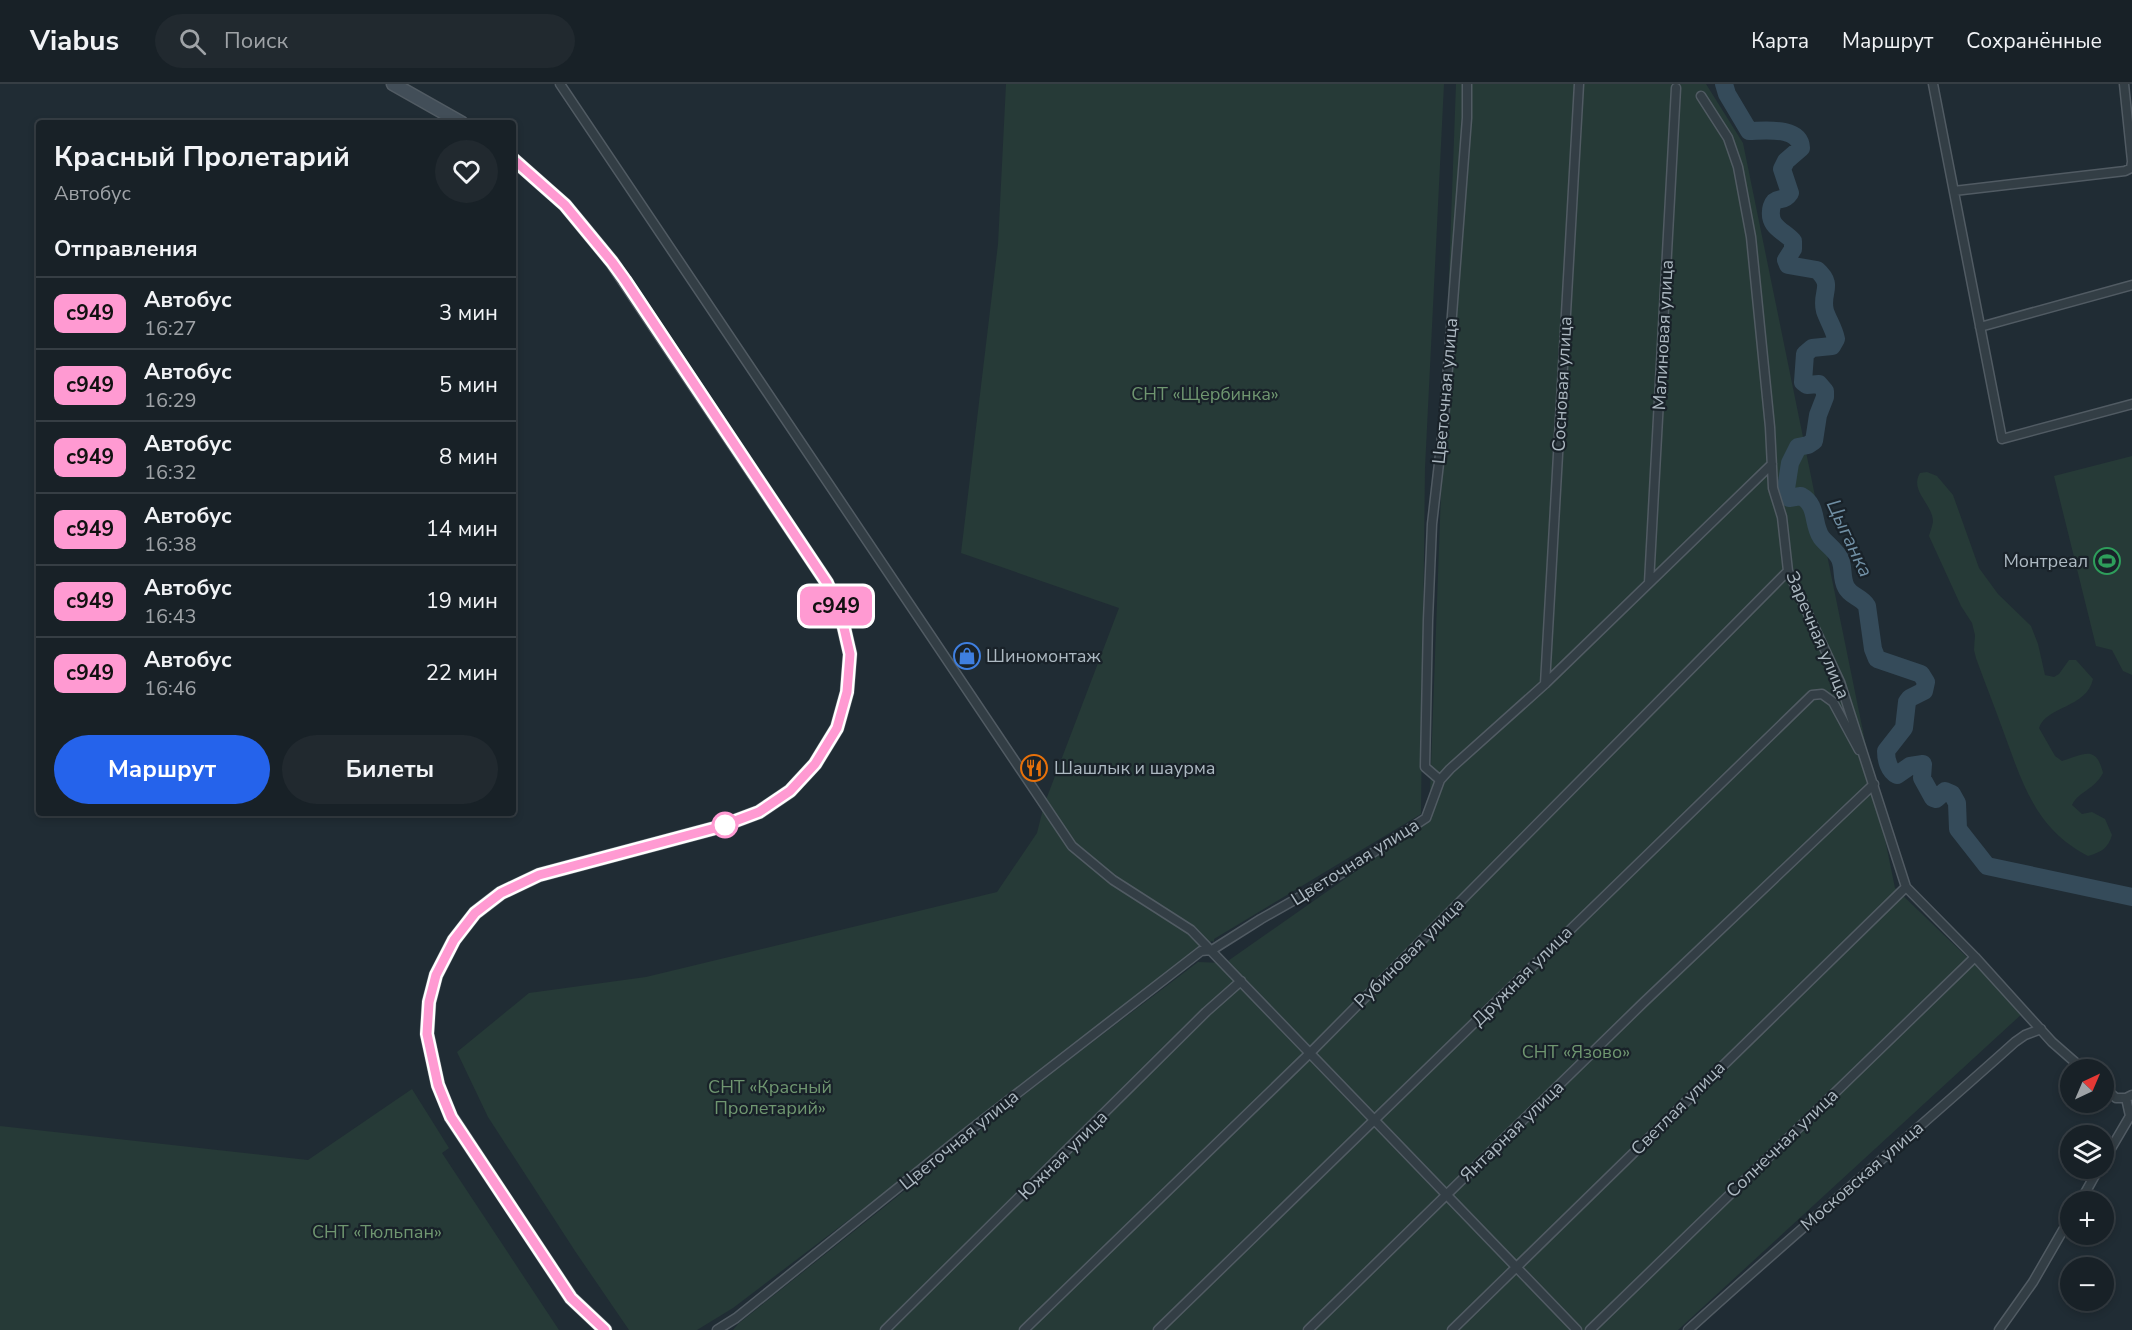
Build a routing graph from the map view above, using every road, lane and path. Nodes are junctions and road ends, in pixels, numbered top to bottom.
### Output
1 (393, 84) edge
2 (560, 84) edge
3 (1467, 84) edge
4 (1579, 84) edge
5 (1933, 84) edge
6 (2124, 84) edge
7 (1677, 88) dead end
8 (1701, 96) dead end
9 (457, 120) edge
10 (516, 162) edge
11 (2132, 162) edge
12 (1954, 191) junction
13 (2132, 285) edge
14 (1980, 327) junction
15 (2132, 404) edge
16 (1772, 464) junction
17 (1788, 571) junction
18 (1649, 583) junction
19 (1545, 684) junction
20 (1870, 772) junction
21 (1440, 780) junction
22 (1874, 784) junction
23 (1906, 887) junction
24 (1212, 950) junction
25 (1975, 957) junction
26 (1241, 981) junction
27 (2041, 1029) junction
28 (1310, 1053) junction
29 (2072, 1059) edge
30 (2114, 1096) edge
31 (2129, 1096) edge
32 (1376, 1121) junction
33 (2114, 1143) edge
34 (1446, 1195) junction
35 (2060, 1235) edge
36 (1517, 1267) junction
37 (605, 1330) edge
38 (717, 1330) edge
39 (885, 1330) edge
40 (1024, 1330) edge
41 (1158, 1330) edge
42 (1308, 1330) edge
43 (1452, 1330) edge
44 (1577, 1330) edge
45 (1590, 1330) edge
46 (1688, 1330) edge
47 (1999, 1330) edge

1 - 9 main road
2 - 24 street
3 - 21 street, Цветочная улица
4 - 19 street, Сосновая улица
5 - 12 street
6 - 11 street
7 - 18 street, Малиновая улица
8 - 16 street, Заречная улица
10 - 37 main road
11 - 12 street
12 - 14 street
13 - 14 street
14 - 15 street
16 - 17 street, Заречная улица
16 - 18 street
17 - 20 street, Заречная улица
17 - 28 street, Рубиновая улица
18 - 19 street
19 - 21 street
20 - 22 street, Заречная улица
20 - 32 street, Дружная улица
21 - 24 street, Цветочная улица
22 - 23 street, Заречная улица
22 - 34 street, Янтарная улица
23 - 25 street, Заречная улица
23 - 36 street, Светлая улица
24 - 26 street
24 - 38 street, Цветочная улица
25 - 27 street, Заречная улица
25 - 45 street, Солнечная улица
26 - 28 street
26 - 39 street, Южная улица
27 - 29 street, Заречная улица
27 - 46 street, Московская улица
28 - 32 street
28 - 40 street, Рубиновая улица
30 - 31 street
31 - 33 street
32 - 34 street
32 - 41 street, Дружная улица
34 - 36 street
34 - 42 street, Янтарная улица
35 - 47 street
36 - 43 street, Светлая улица
36 - 44 street

